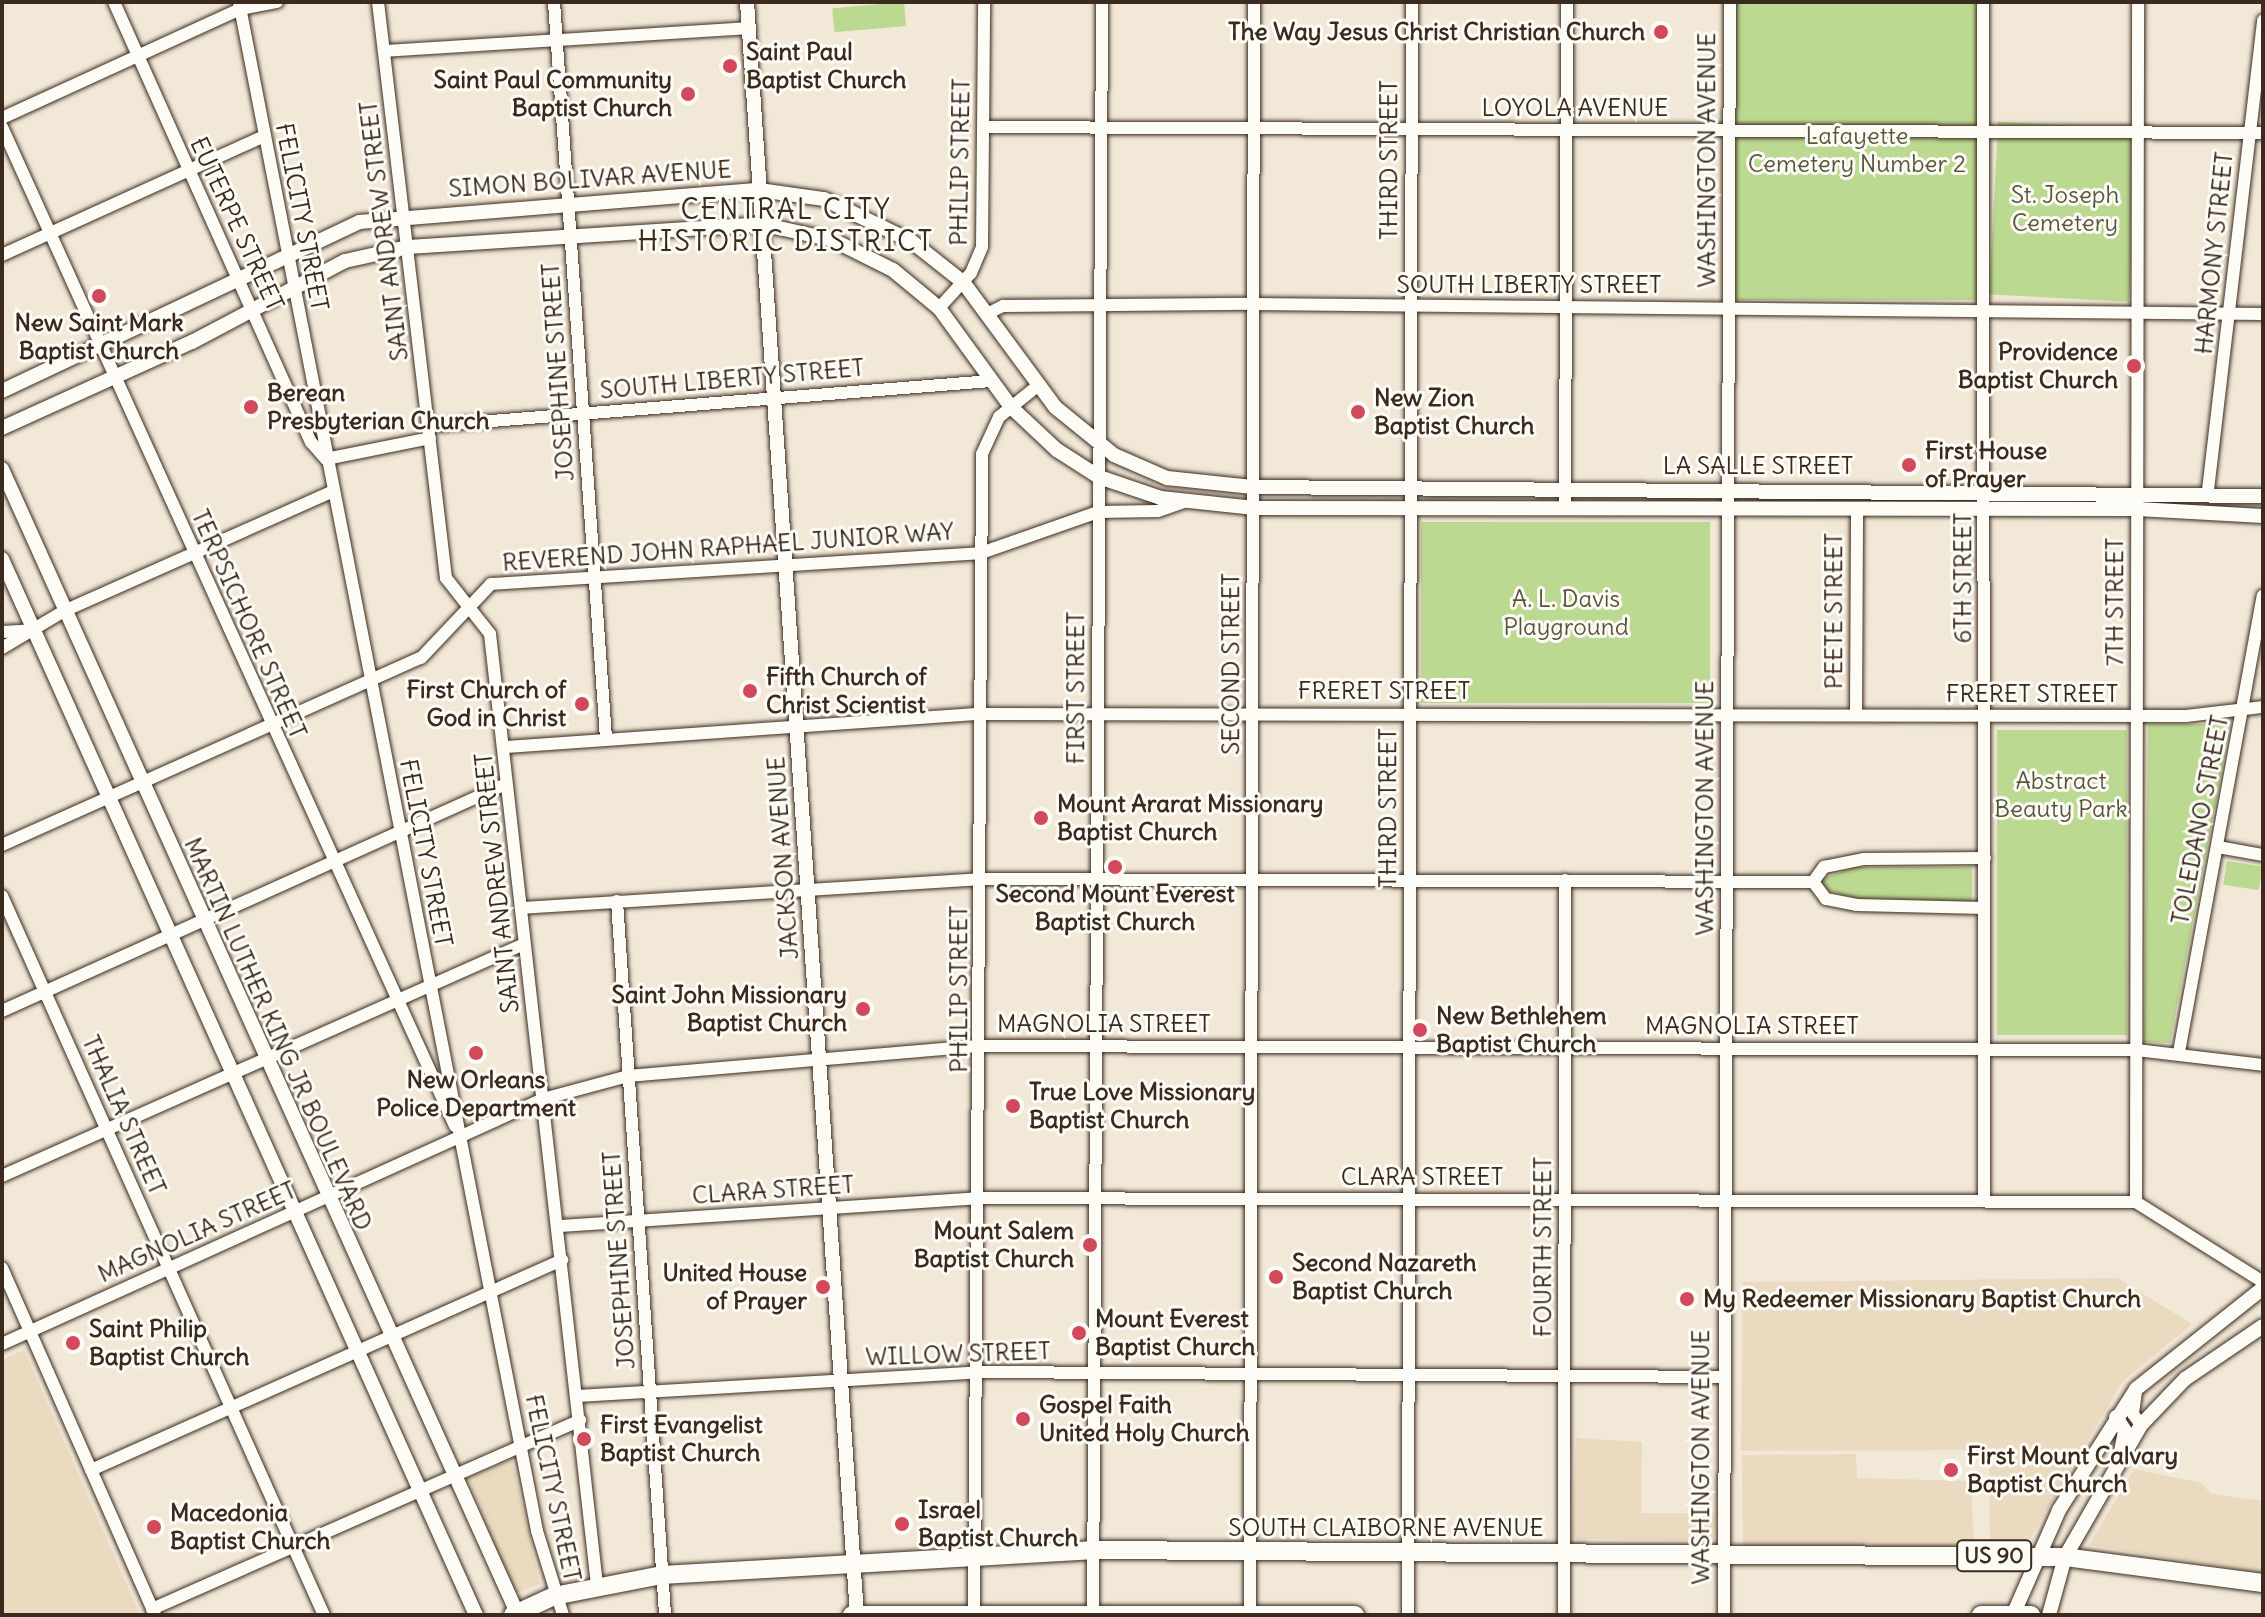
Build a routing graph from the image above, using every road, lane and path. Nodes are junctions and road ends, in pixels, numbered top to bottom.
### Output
1 (114, 2) edge
2 (277, 2) edge
3 (378, 2) edge
4 (554, 2) edge
5 (747, 2) edge
6 (984, 2) edge
7 (1102, 2) edge
8 (1254, 2) edge
9 (1412, 2) edge
10 (1567, 2) edge
11 (1730, 2) edge
12 (1983, 2) edge
13 (2138, 2) edge
14 (240, 6) edge
15 (2263, 20) edge
16 (748, 28) junction
17 (556, 40) junction
18 (384, 51) junction
19 (138, 56) junction
20 (2, 118) edge
21 (2, 127) edge
22 (983, 127) junction
23 (1102, 128) junction
24 (1411, 129) junction
25 (1984, 129) junction
26 (2138, 129) junction
27 (1253, 130) junction
28 (1568, 130) junction
29 (1729, 130) junction
30 (2256, 132) edge
31 (264, 136) junction
32 (188, 171) junction
33 (759, 190) junction
34 (569, 201) junction
35 (405, 213) junction
36 (761, 224) junction
37 (50, 233) junction
38 (571, 235) junction
39 (408, 247) junction
40 (286, 250) junction
41 (2, 255) edge
42 (237, 280) junction
43 (963, 282) junction
44 (293, 287) junction
45 (1253, 304) junction
46 (1098, 306) junction
47 (1409, 306) junction
48 (1568, 307) junction
49 (939, 308) junction
50 (1728, 308) junction
51 (2138, 309) junction
52 (2231, 309) junction
53 (1984, 310) junction
54 (252, 311) junction
55 (989, 313) junction
56 (2263, 314) edge
57 (100, 347) junction
58 (114, 378) junction
59 (991, 381) junction
60 (1036, 387) junction
61 (2, 391) edge
62 (775, 398) junction
63 (1011, 407) junction
64 (583, 414) junction
65 (2, 428) edge
66 (430, 432) junction
67 (1100, 446) junction
68 (326, 459) junction
69 (2, 469) edge
70 (1099, 477) junction
71 (1253, 487) junction
72 (1411, 487) junction
73 (1566, 488) junction
74 (1726, 488) junction
75 (1985, 489) junction
76 (2138, 490) junction
77 (2208, 490) junction
78 (334, 491) junction
79 (2263, 496) edge
80 (1184, 502) junction
81 (1985, 507) junction
82 (1254, 508) junction
83 (1411, 508) junction
84 (1565, 508) junction
85 (1726, 508) junction
86 (1857, 508) junction
87 (2138, 509) junction
88 (1098, 512) junction
89 (2263, 516) edge
90 (193, 553) junction
91 (981, 553) junction
92 (2, 559) edge
93 (786, 562) junction
94 (594, 576) junction
95 (2263, 596) edge
96 (466, 607) junction
97 (64, 611) junction
98 (28, 629) junction
99 (2, 632) edge
100 (2, 648) edge
101 (371, 680) junction
102 (2263, 707) edge
103 (2243, 712) junction
104 (1252, 713) junction
105 (1410, 713) junction
106 (981, 714) junction
107 (1097, 715) junction
108 (1728, 715) junction
109 (1856, 715) junction
110 (1985, 715) junction
111 (2137, 717) junction
112 (271, 725) junction
113 (796, 725) junction
114 (606, 738) junction
115 (505, 747) junction
116 (141, 783) junction
117 (506, 784) junction
118 (111, 797) junction
119 (399, 832) junction
120 (2, 845) edge
121 (2218, 847) junction
122 (2263, 855) edge
123 (1985, 858) junction
124 (332, 862) junction
125 (981, 879) junction
126 (1253, 879) junction
127 (1097, 880) junction
128 (1410, 880) junction
129 (1565, 880) junction
130 (1727, 881) junction
131 (1813, 882) junction
132 (807, 888) junction
133 (2, 896) edge
134 (617, 901) junction
135 (521, 908) junction
136 (1984, 908) junction
137 (203, 921) junction
138 (174, 934) junction
139 (524, 944) junction
140 (429, 986) junction
141 (45, 992) junction
142 (395, 1001) junction
143 (2, 1011) edge
144 (981, 1046) junction
145 (1097, 1046) junction
146 (1253, 1047) junction
147 (1410, 1047) junction
148 (1566, 1048) junction
149 (1726, 1048) junction
150 (1984, 1049) junction
151 (2136, 1050) junction
152 (2179, 1052) junction
153 (267, 1058) junction
154 (819, 1059) junction
155 (2263, 1065) edge
156 (234, 1073) junction
157 (628, 1076) junction
158 (543, 1099) junction
159 (107, 1129) junction
160 (460, 1136) junction
161 (2, 1176) edge
162 (328, 1197) junction
163 (979, 1198) junction
164 (1096, 1199) junction
165 (1252, 1199) junction
166 (1410, 1199) junction
167 (1566, 1200) junction
168 (1984, 1201) junction
169 (1722, 1202) junction
170 (2136, 1202) junction
171 (829, 1208) junction
172 (295, 1211) junction
173 (639, 1221) junction
174 (559, 1226) junction
175 (562, 1260) junction
176 (2, 1268) edge
177 (169, 1268) junction
178 (2263, 1285) edge
179 (491, 1289) junction
180 (2263, 1323) edge
181 (30, 1331) junction
182 (388, 1333) junction
183 (2, 1344) edge
184 (356, 1348) junction
185 (978, 1372) junction
186 (1096, 1373) junction
187 (1249, 1375) junction
188 (1409, 1375) junction
189 (1564, 1376) junction
190 (1723, 1377) junction
191 (840, 1379) junction
192 (2136, 1389) junction
193 (650, 1391) junction
194 (579, 1396) junction
195 (231, 1406) junction
196 (2116, 1417) junction
197 (580, 1420) junction
198 (2141, 1425) junction
199 (519, 1443) junction
200 (2119, 1460) junction
201 (91, 1470) junction
202 (452, 1472) junction
203 (420, 1487) junction
204 (293, 1544) junction
205 (1095, 1550) junction
206 (1249, 1552) junction
207 (1408, 1553) junction
208 (1563, 1553) junction
209 (975, 1554) junction
210 (1723, 1555) junction
211 (2035, 1556) junction
212 (2065, 1557) junction
213 (853, 1562) junction
214 (662, 1575) junction
215 (2263, 1583) edge
216 (597, 1585) junction
217 (554, 1596) junction
218 (154, 1612) edge
219 (516, 1614) edge
220 (974, 1614) edge
221 (1093, 1614) edge
222 (2019, 1614) edge
223 (324, 1615) edge
224 (476, 1615) edge
225 (563, 1615) edge
226 (665, 1615) edge
227 (855, 1615) edge
228 (1250, 1615) edge
229 (1355, 1615) edge
230 (1408, 1615) edge
231 (1564, 1615) edge
232 (1724, 1615) edge
233 (1981, 1615) edge
234 (2049, 1615) edge

1 - 19 street, EUTERPE STREET
2 - 14 street
3 - 18 street, SAINT ANDREW STREET
4 - 17 street, JOSEPHINE STREET
5 - 16 street, JACKSON AVENUE
6 - 22 street, PHILIP STREET
7 - 23 street, FIRST STREET
8 - 27 street, SECOND STREET
9 - 24 street, THIRD STREET
10 - 28 street
11 - 29 street, WASHINGTON AVENUE
12 - 25 street, 6TH STREET
13 - 26 street, 7TH STREET
14 - 19 street
14 - 31 street, FELICITY STREET
15 - 30 street, HARMONY STREET
16 - 17 street
16 - 33 street, JACKSON AVENUE
17 - 18 street
17 - 34 street, JOSEPHINE STREET
18 - 35 street, SAINT ANDREW STREET
19 - 20 street
19 - 32 street, EUTERPE STREET
21 - 37 street, TERPSICHORE STREET
22 - 23 street, LOYOLA AVENUE
22 - 43 street, PHILIP STREET
23 - 27 street, LOYOLA AVENUE
23 - 46 street, FIRST STREET
24 - 27 street, LOYOLA AVENUE
24 - 28 street, LOYOLA AVENUE
24 - 47 street, THIRD STREET
25 - 26 street, LOYOLA AVENUE
25 - 29 street, LOYOLA AVENUE
25 - 53 street, 6TH STREET
26 - 30 street, LOYOLA AVENUE
26 - 51 street, 7TH STREET
27 - 45 street, SECOND STREET
28 - 29 street, LOYOLA AVENUE
28 - 48 street
29 - 50 street, WASHINGTON AVENUE
30 - 52 street, HARMONY STREET
31 - 32 street
31 - 40 street, FELICITY STREET
32 - 37 street
32 - 42 street, EUTERPE STREET
33 - 34 street, SIMON BOLIVAR AVENUE
33 - 36 street, JACKSON AVENUE
33 - 43 street, SIMON BOLIVAR AVENUE
34 - 35 street, SIMON BOLIVAR AVENUE
34 - 38 street, JOSEPHINE STREET
35 - 39 street, SAINT ANDREW STREET
35 - 40 street, SIMON BOLIVAR AVENUE
36 - 38 street
36 - 49 street
36 - 62 street, JACKSON AVENUE
37 - 41 street
37 - 57 street, TERPSICHORE STREET
38 - 39 street
38 - 64 street, JOSEPHINE STREET
39 - 44 street
39 - 66 street, SAINT ANDREW STREET
40 - 42 street, SIMON BOLIVAR AVENUE
40 - 44 street, FELICITY STREET
42 - 54 street, EUTERPE STREET
42 - 57 street, SIMON BOLIVAR AVENUE
43 - 49 street, PHILIP STREET
43 - 55 street, SIMON BOLIVAR AVENUE
44 - 54 street
44 - 68 street, FELICITY STREET
45 - 46 street, SOUTH LIBERTY STREET
45 - 47 street, SOUTH LIBERTY STREET
45 - 71 street, SECOND STREET
46 - 55 street, SOUTH LIBERTY STREET
46 - 67 street, FIRST STREET
47 - 48 street, SOUTH LIBERTY STREET
47 - 72 street, THIRD STREET
48 - 50 street, SOUTH LIBERTY STREET
48 - 73 street
49 - 59 street
50 - 53 street, SOUTH LIBERTY STREET
50 - 74 street, WASHINGTON AVENUE
51 - 52 street, SOUTH LIBERTY STREET
51 - 53 street, SOUTH LIBERTY STREET
51 - 76 street, 7TH STREET
52 - 56 street, SOUTH LIBERTY STREET
52 - 77 street, HARMONY STREET
53 - 75 street, 6TH STREET
54 - 58 street
54 - 68 street, EUTERPE STREET
55 - 60 street, SIMON BOLIVAR AVENUE
57 - 58 street, TERPSICHORE STREET
57 - 61 street, SIMON BOLIVAR AVENUE
58 - 65 street
58 - 90 street, TERPSICHORE STREET
59 - 62 street, SOUTH LIBERTY STREET
59 - 63 street
60 - 63 street, PHILIP STREET
60 - 67 street, SIMON BOLIVAR AVENUE
62 - 64 street, SOUTH LIBERTY STREET
62 - 93 street, JACKSON AVENUE
63 - 70 street
63 - 91 street, PHILIP STREET
64 - 66 street, SOUTH LIBERTY STREET
64 - 94 street, JOSEPHINE STREET
66 - 68 street, SOUTH LIBERTY STREET
66 - 96 street, SAINT ANDREW STREET
67 - 70 street, FIRST STREET
67 - 71 street, SIMON BOLIVAR AVENUE
68 - 78 street, FELICITY STREET
69 - 97 street, MARTIN LUTHER KING JR BOULEVARD
70 - 80 street
70 - 88 street, FIRST STREET
71 - 72 street, LA SALLE STREET
71 - 82 street, SECOND STREET
72 - 73 street, LA SALLE STREET
72 - 83 street, THIRD STREET
73 - 74 street, LA SALLE STREET
73 - 84 street
74 - 75 street, LA SALLE STREET
74 - 85 street, WASHINGTON AVENUE
75 - 76 street, LA SALLE STREET
75 - 81 street, 6TH STREET
76 - 77 street, LA SALLE STREET
76 - 87 street, 7TH STREET
77 - 79 street, LA SALLE STREET
78 - 90 street
78 - 101 street, FELICITY STREET
80 - 82 street
80 - 88 street, REVEREND JOHN RAPHAEL JUNIOR WAY
81 - 86 street, LA SALLE STREET
81 - 87 street, LA SALLE STREET
81 - 110 street, 6TH STREET
82 - 83 street, LA SALLE STREET
82 - 104 street, SECOND STREET
83 - 84 street, LA SALLE STREET
83 - 105 street, THIRD STREET
84 - 85 street, LA SALLE STREET
85 - 86 street, LA SALLE STREET
85 - 108 street, WASHINGTON AVENUE
86 - 109 street, PEETE STREET
87 - 89 street, LA SALLE STREET
87 - 111 street, 7TH STREET
88 - 91 street, REVEREND JOHN RAPHAEL JUNIOR WAY
88 - 107 street, FIRST STREET
90 - 97 street
90 - 112 street, TERPSICHORE STREET
91 - 93 street, REVEREND JOHN RAPHAEL JUNIOR WAY
91 - 106 street, PHILIP STREET
92 - 98 street
93 - 94 street, REVEREND JOHN RAPHAEL JUNIOR WAY
93 - 113 street, JACKSON AVENUE
94 - 96 street, REVEREND JOHN RAPHAEL JUNIOR WAY
94 - 114 street, JOSEPHINE STREET
95 - 103 street, TOLEDANO STREET
96 - 101 street, REVEREND JOHN RAPHAEL JUNIOR WAY
96 - 115 street, SAINT ANDREW STREET
97 - 98 street
97 - 116 street, MARTIN LUTHER KING JR BOULEVARD
98 - 99 street
98 - 100 street
98 - 118 street
101 - 112 street, REVEREND JOHN RAPHAEL JUNIOR WAY
101 - 119 street, FELICITY STREET
102 - 103 street, FRERET STREET
103 - 111 street, FRERET STREET
103 - 121 street, TOLEDANO STREET
104 - 105 street, FRERET STREET
104 - 107 street, FRERET STREET
104 - 126 street, SECOND STREET
105 - 108 street, FRERET STREET
105 - 128 street, THIRD STREET
106 - 107 street, FRERET STREET
106 - 113 street, FRERET STREET
106 - 125 street, PHILIP STREET
107 - 127 street, FIRST STREET
108 - 109 street, FRERET STREET
108 - 130 street, WASHINGTON AVENUE
109 - 110 street, FRERET STREET
110 - 111 street, FRERET STREET
110 - 123 street, 6TH STREET
111 - 151 street, 7TH STREET
112 - 116 street, REVEREND JOHN RAPHAEL JUNIOR WAY
112 - 124 street, TERPSICHORE STREET
113 - 114 street, FRERET STREET
113 - 132 street, JACKSON AVENUE
114 - 115 street, FRERET STREET
115 - 117 street, SAINT ANDREW STREET
116 - 118 street, REVEREND JOHN RAPHAEL JUNIOR WAY
116 - 137 street, MARTIN LUTHER KING JR BOULEVARD
117 - 119 street
117 - 135 street, SAINT ANDREW STREET
118 - 120 street, REVEREND JOHN RAPHAEL JUNIOR WAY
118 - 138 street
119 - 124 street
119 - 140 street, FELICITY STREET
121 - 122 street
121 - 152 street, TOLEDANO STREET
123 - 131 street
123 - 136 street, 6TH STREET
124 - 137 street
124 - 142 street, TERPSICHORE STREET
125 - 127 street
125 - 132 street
125 - 144 street, PHILIP STREET
126 - 127 street
126 - 128 street
126 - 146 street, SECOND STREET
127 - 145 street, FIRST STREET
128 - 129 street
128 - 147 street, THIRD STREET
129 - 130 street
129 - 148 street, FOURTH STREET
130 - 131 street
130 - 149 street, WASHINGTON AVENUE
131 - 136 street
132 - 134 street
132 - 154 street, JACKSON AVENUE
133 - 141 street, THALIA STREET
134 - 135 street
134 - 157 street, JOSEPHINE STREET
135 - 139 street, SAINT ANDREW STREET
136 - 150 street, 6TH STREET
137 - 138 street
137 - 153 street, MARTIN LUTHER KING JR BOULEVARD
138 - 141 street
138 - 156 street
139 - 140 street
139 - 158 street, SAINT ANDREW STREET
140 - 142 street
140 - 160 street, FELICITY STREET
141 - 143 street
141 - 159 street, THALIA STREET
142 - 153 street
142 - 160 street, TERPSICHORE STREET
144 - 145 street, MAGNOLIA STREET
144 - 154 street, MAGNOLIA STREET
144 - 163 street, PHILIP STREET
145 - 146 street, MAGNOLIA STREET
145 - 164 street, FIRST STREET
146 - 147 street, MAGNOLIA STREET
146 - 165 street, SECOND STREET
147 - 148 street, MAGNOLIA STREET
147 - 166 street, THIRD STREET
148 - 149 street, MAGNOLIA STREET
148 - 167 street, FOURTH STREET
149 - 150 street, MAGNOLIA STREET
149 - 169 street, WASHINGTON AVENUE
150 - 151 street, MAGNOLIA STREET
150 - 168 street, 6TH STREET
151 - 152 street, MAGNOLIA STREET
151 - 170 street, 7TH STREET
152 - 155 street, MAGNOLIA STREET
153 - 156 street
153 - 162 street, MARTIN LUTHER KING JR BOULEVARD
154 - 157 street, MAGNOLIA STREET
154 - 171 street, JACKSON AVENUE
156 - 159 street
156 - 172 street
157 - 158 street, MAGNOLIA STREET
157 - 173 street, JOSEPHINE STREET
158 - 160 street, MAGNOLIA STREET
158 - 174 street, SAINT ANDREW STREET
159 - 161 street
159 - 177 street, THALIA STREET
160 - 162 street, MAGNOLIA STREET
160 - 179 street, FELICITY STREET
162 - 172 street, MAGNOLIA STREET
162 - 182 street, MARTIN LUTHER KING JR BOULEVARD
163 - 164 street, CLARA STREET
163 - 171 street, CLARA STREET
163 - 185 street, PHILIP STREET
164 - 165 street, CLARA STREET
164 - 186 street, FIRST STREET
165 - 166 street, CLARA STREET
165 - 187 street, SECOND STREET
166 - 167 street, CLARA STREET
166 - 188 street, THIRD STREET
167 - 169 street, CLARA STREET
167 - 189 street, FOURTH STREET
168 - 169 street, CLARA STREET
168 - 170 street, CLARA STREET
169 - 190 street, WASHINGTON AVENUE
170 - 178 street
171 - 173 street, CLARA STREET
171 - 191 street, JACKSON AVENUE
172 - 177 street, MAGNOLIA STREET
172 - 184 street
173 - 174 street, CLARA STREET
173 - 193 street, JOSEPHINE STREET
174 - 175 street, SAINT ANDREW STREET
175 - 179 street
175 - 194 street, SAINT ANDREW STREET
176 - 181 street
177 - 181 street, MAGNOLIA STREET
177 - 195 street, THALIA STREET
178 - 192 street
179 - 182 street
179 - 199 street, FELICITY STREET
180 - 198 street
181 - 183 street, MAGNOLIA STREET
181 - 201 street
182 - 184 street
182 - 202 street, MARTIN LUTHER KING JR BOULEVARD
184 - 195 street
184 - 203 street
185 - 186 street, WILLOW STREET
185 - 191 street, WILLOW STREET
185 - 209 street, PHILIP STREET
186 - 187 street, WILLOW STREET
186 - 205 street, FIRST STREET
187 - 188 street, WILLOW STREET
187 - 206 street, SECOND STREET
188 - 189 street, WILLOW STREET
188 - 207 street, THIRD STREET
189 - 190 street, WILLOW STREET
189 - 208 street, FOURTH STREET
190 - 210 street, WASHINGTON AVENUE
191 - 193 street, WILLOW STREET
191 - 213 street, JACKSON AVENUE
192 - 196 street
192 - 198 street
193 - 194 street, WILLOW STREET
193 - 214 street, JOSEPHINE STREET
194 - 197 street, SAINT ANDREW STREET
195 - 201 street
195 - 204 street, THALIA STREET
196 - 200 street
196 - 211 street
197 - 199 street
197 - 216 street, SAINT ANDREW STREET
198 - 200 street
199 - 202 street
199 - 217 street, FELICITY STREET
200 - 212 street
201 - 218 street
202 - 203 street
202 - 219 street, MARTIN LUTHER KING JR BOULEVARD
203 - 204 street
203 - 224 street
204 - 218 street
204 - 223 street, THALIA STREET
205 - 206 main road, SOUTH CLAIBORNE AVENUE / US 90
205 - 209 main road, SOUTH CLAIBORNE AVENUE / US 90
205 - 221 street, FIRST STREET
206 - 207 main road, SOUTH CLAIBORNE AVENUE / US 90
206 - 228 street, SECOND STREET
207 - 208 main road, SOUTH CLAIBORNE AVENUE / US 90
207 - 230 street, THIRD STREET
208 - 210 main road, SOUTH CLAIBORNE AVENUE / US 90
208 - 231 street, FOURTH STREET
209 - 213 main road, SOUTH CLAIBORNE AVENUE / US 90
209 - 220 street, PHILIP STREET
210 - 211 main road, SOUTH CLAIBORNE AVENUE / US 90
210 - 232 street, WASHINGTON AVENUE
211 - 212 main road, SOUTH CLAIBORNE AVENUE / US 90
211 - 222 street
212 - 215 main road, SOUTH CLAIBORNE AVENUE / US 90
212 - 234 street
213 - 214 main road, SOUTH CLAIBORNE AVENUE / US 90
213 - 227 street, JACKSON AVENUE
214 - 216 main road, SOUTH CLAIBORNE AVENUE / US 90
214 - 226 street, JOSEPHINE STREET
216 - 217 main road, SOUTH CLAIBORNE AVENUE / US 90
217 - 219 main road, SOUTH CLAIBORNE AVENUE / US 90
217 - 225 street, FELICITY STREET
220 - 221 main road
220 - 227 main road
221 - 228 main road
222 - 233 main road
228 - 229 main road

